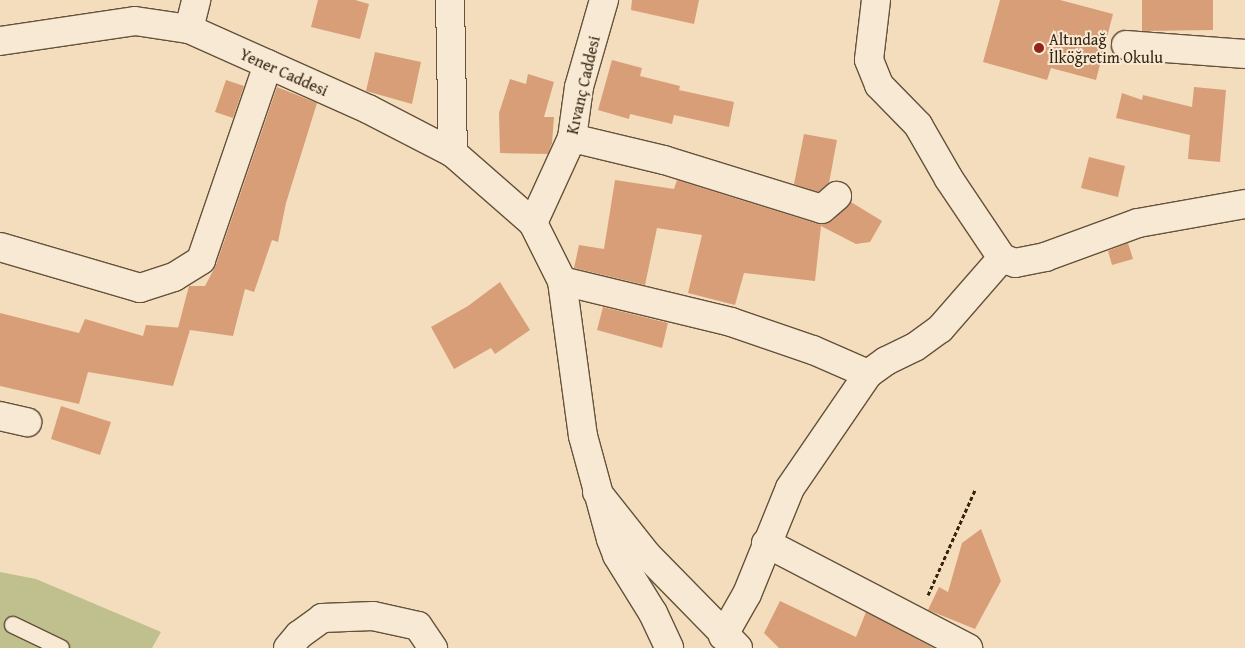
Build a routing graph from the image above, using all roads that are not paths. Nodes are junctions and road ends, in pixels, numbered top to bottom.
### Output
1 (196, 0) edge
2 (450, 0) edge
3 (604, 0) edge
4 (876, 0) edge
5 (189, 30) junction
6 (0, 41) edge
7 (1126, 45) dead end
8 (1245, 54) edge
9 (268, 64) junction
10 (572, 138) junction
11 (453, 153) junction
12 (837, 196) dead end
13 (1245, 204) edge
14 (533, 223) junction
15 (0, 247) edge
16 (1002, 258) junction
17 (562, 281) junction
18 (868, 374) junction
19 (0, 416) edge
20 (27, 422) dead end
21 (595, 490) junction
22 (766, 543) junction
23 (13, 625) dead end
24 (730, 642) edge
25 (61, 648) edge
26 (288, 648) edge
27 (433, 648) edge
28 (669, 648) edge
29 (968, 648) edge

1 - 5 street
2 - 11 street
3 - 10 street, Kıvanç Caddesi
4 - 16 street
5 - 6 street, Yener Caddesi
5 - 9 street, Yener Caddesi
7 - 8 street
9 - 11 street, Yener Caddesi
9 - 15 street
10 - 12 street
10 - 14 street, Kıvanç Caddesi
11 - 14 street, Yener Caddesi
13 - 16 street
14 - 17 street
16 - 18 street
17 - 18 street
17 - 21 street
18 - 22 street
19 - 20 street
21 - 24 street
21 - 28 street
22 - 24 street
22 - 29 street
23 - 25 lane
26 - 27 street

